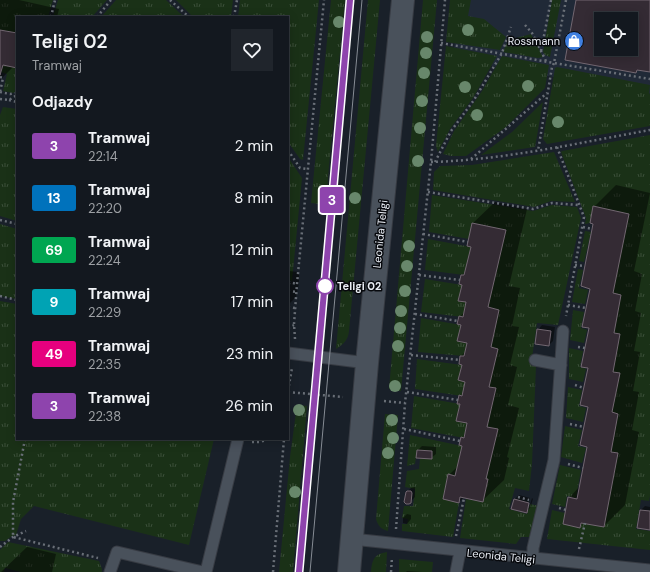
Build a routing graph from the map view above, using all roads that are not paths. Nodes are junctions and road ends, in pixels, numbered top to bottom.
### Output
1 (402, 0) edge
2 (563, 331) road end
3 (292, 354) edge
4 (535, 360) dead end
5 (367, 363) junction
6 (561, 365) junction
7 (238, 440) edge
8 (352, 539) junction
9 (457, 547) junction
10 (533, 559) junction
11 (650, 570) edge
12 (110, 572) edge
13 (203, 572) edge
14 (206, 572) edge
15 (349, 572) edge
16 (456, 572) edge

1 - 5 street, Leonida Teligi
2 - 6 lane
3 - 5 lane
4 - 6 lane
5 - 8 street, Leonida Teligi
6 - 10 lane
7 - 14 lane
8 - 9 lane, Leonida Teligi
8 - 15 street, Leonida Teligi
9 - 10 lane, Leonida Teligi
9 - 16 lane
10 - 11 lane, Leonida Teligi
12 - 13 lane

